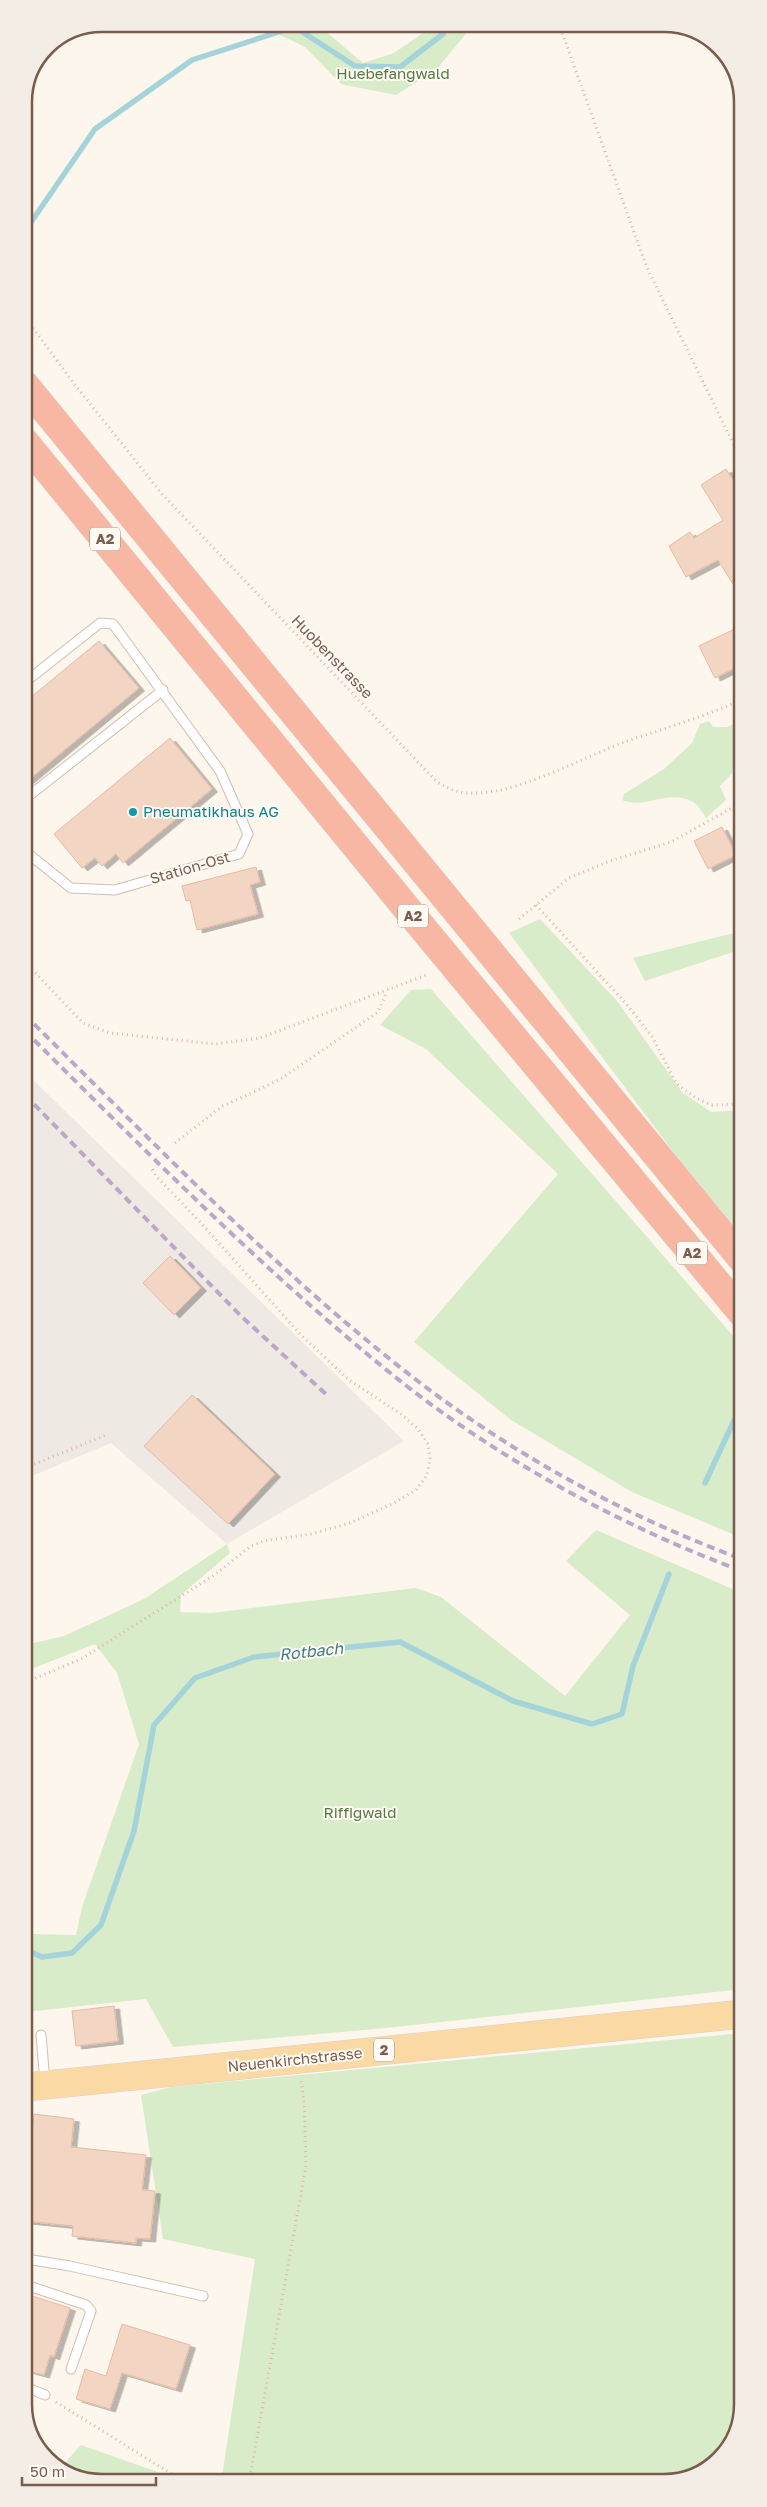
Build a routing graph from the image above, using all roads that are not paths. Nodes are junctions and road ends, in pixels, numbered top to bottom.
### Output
1 (32, 394) edge
2 (32, 450) edge
3 (32, 677) edge
4 (163, 690) junction
5 (32, 793) edge
6 (32, 857) edge
7 (734, 1249) edge
8 (734, 1303) edge
9 (734, 2015) edge
10 (41, 2036) dead end
11 (35, 2086) edge
12 (32, 2260) edge
13 (32, 2287) edge
14 (202, 2296) dead end
15 (71, 2369) dead end
16 (32, 2390) edge
17 (45, 2395) road end

1 - 7 highway, A2
2 - 8 highway, A2
3 - 4 lane, Station-Ost
4 - 5 lane
4 - 6 lane, Station-Ost
9 - 11 main road, Neuenkirchstrasse / 2
10 - 11 lane
12 - 14 lane
13 - 15 lane
16 - 17 lane

